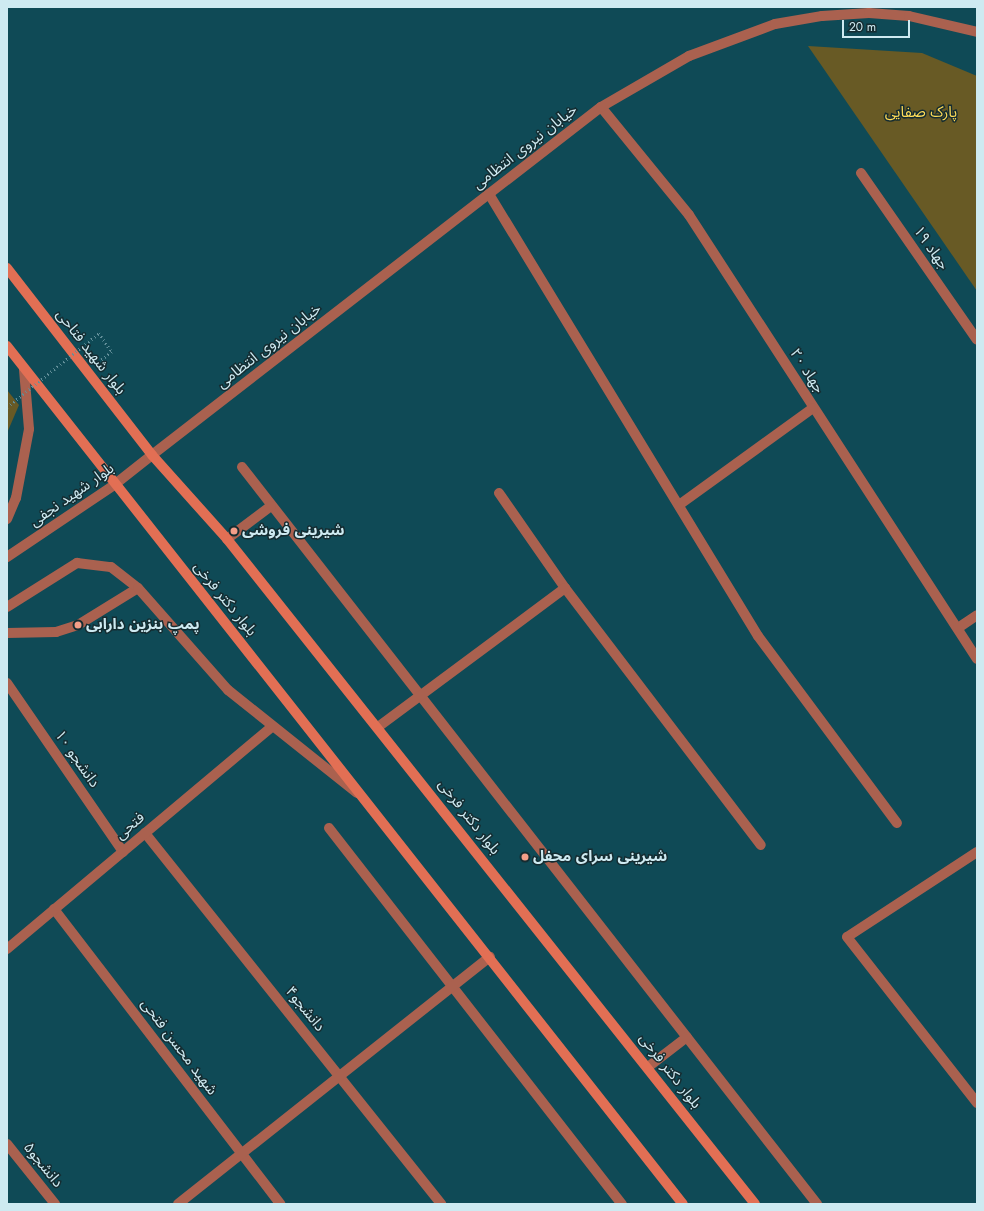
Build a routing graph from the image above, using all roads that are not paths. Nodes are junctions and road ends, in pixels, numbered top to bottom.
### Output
1 (977, 32) edge
2 (601, 107) junction
3 (861, 173) dead end
4 (489, 194) junction
5 (7, 268) edge
6 (977, 340) edge
7 (7, 346) edge
8 (24, 369) junction
9 (813, 408) junction
10 (152, 455) junction
11 (242, 467) dead end
12 (114, 485) junction
13 (499, 493) dead end
14 (679, 505) junction
15 (271, 506) junction
16 (7, 519) edge
17 (227, 539) junction
18 (7, 557) edge
19 (138, 588) junction
20 (565, 588) junction
21 (7, 607) edge
22 (977, 615) edge
23 (958, 628) junction
24 (7, 633) edge
25 (977, 659) edge
26 (7, 683) edge
27 (420, 694) junction
28 (272, 727) junction
29 (378, 727) junction
30 (370, 803) junction
31 (897, 823) dead end
32 (329, 828) dead end
33 (146, 833) junction
34 (761, 845) dead end
35 (123, 852) junction
36 (977, 852) edge
37 (54, 909) junction
38 (7, 949) edge
39 (490, 957) junction
40 (451, 988) junction
41 (687, 1037) junction
42 (648, 1067) junction
43 (339, 1076) junction
44 (976, 1101) edge
45 (7, 1144) edge
46 (241, 1154) junction
47 (681, 1203) edge
48 (814, 1203) edge
49 (55, 1204) edge
50 (178, 1204) edge
51 (280, 1204) edge
52 (441, 1204) edge
53 (622, 1204) edge
54 (755, 1204) edge

1 - 2 street, خیابان نیروی انتظامی
2 - 4 street, خیابان نیروی انتظامی
2 - 9 street, جهاد ۲۰
3 - 6 street, جهاد ۱۹
4 - 10 street, خیابان نیروی انتظامی
4 - 14 street
5 - 10 main road, بلوار شهید فتاحی
7 - 8 main road
8 - 12 main road
8 - 16 street
9 - 14 street
9 - 23 street, جهاد ۲۰
10 - 12 street, بلوار شهید نجفی
10 - 17 main road, بلوار دکتر فرخی
11 - 15 street
12 - 18 street, بلوار شهید نجفی
12 - 30 main road, بلوار دکتر فرخی
13 - 20 street
14 - 31 street
15 - 17 street
15 - 27 street
17 - 29 main road, بلوار دکتر فرخی
19 - 21 street
19 - 24 street
19 - 28 street
20 - 27 street
20 - 34 street
22 - 23 street
23 - 25 street, جهاد ۲۰
26 - 35 street, دانشجو ۱۰
27 - 29 street
27 - 41 street
28 - 30 street
28 - 33 street, فتحی
29 - 42 main road, بلوار دکتر فرخی
30 - 39 main road, بلوار دکتر فرخی
32 - 40 street
33 - 35 street, فتحی
33 - 43 street, دانشجو۴
35 - 37 street, فتحی
36 - 44 street
37 - 38 street, فتحی
37 - 46 street, شهید محسن فتحی
39 - 40 street
39 - 47 main road, بلوار دکتر فرخی
40 - 43 street
40 - 53 street
41 - 42 street
41 - 48 street
42 - 54 main road, بلوار دکتر فرخی
43 - 46 street
43 - 52 street, دانشجو۴
45 - 49 street, دانشجو۵
46 - 50 street
46 - 51 street, شهید محسن فتحی

